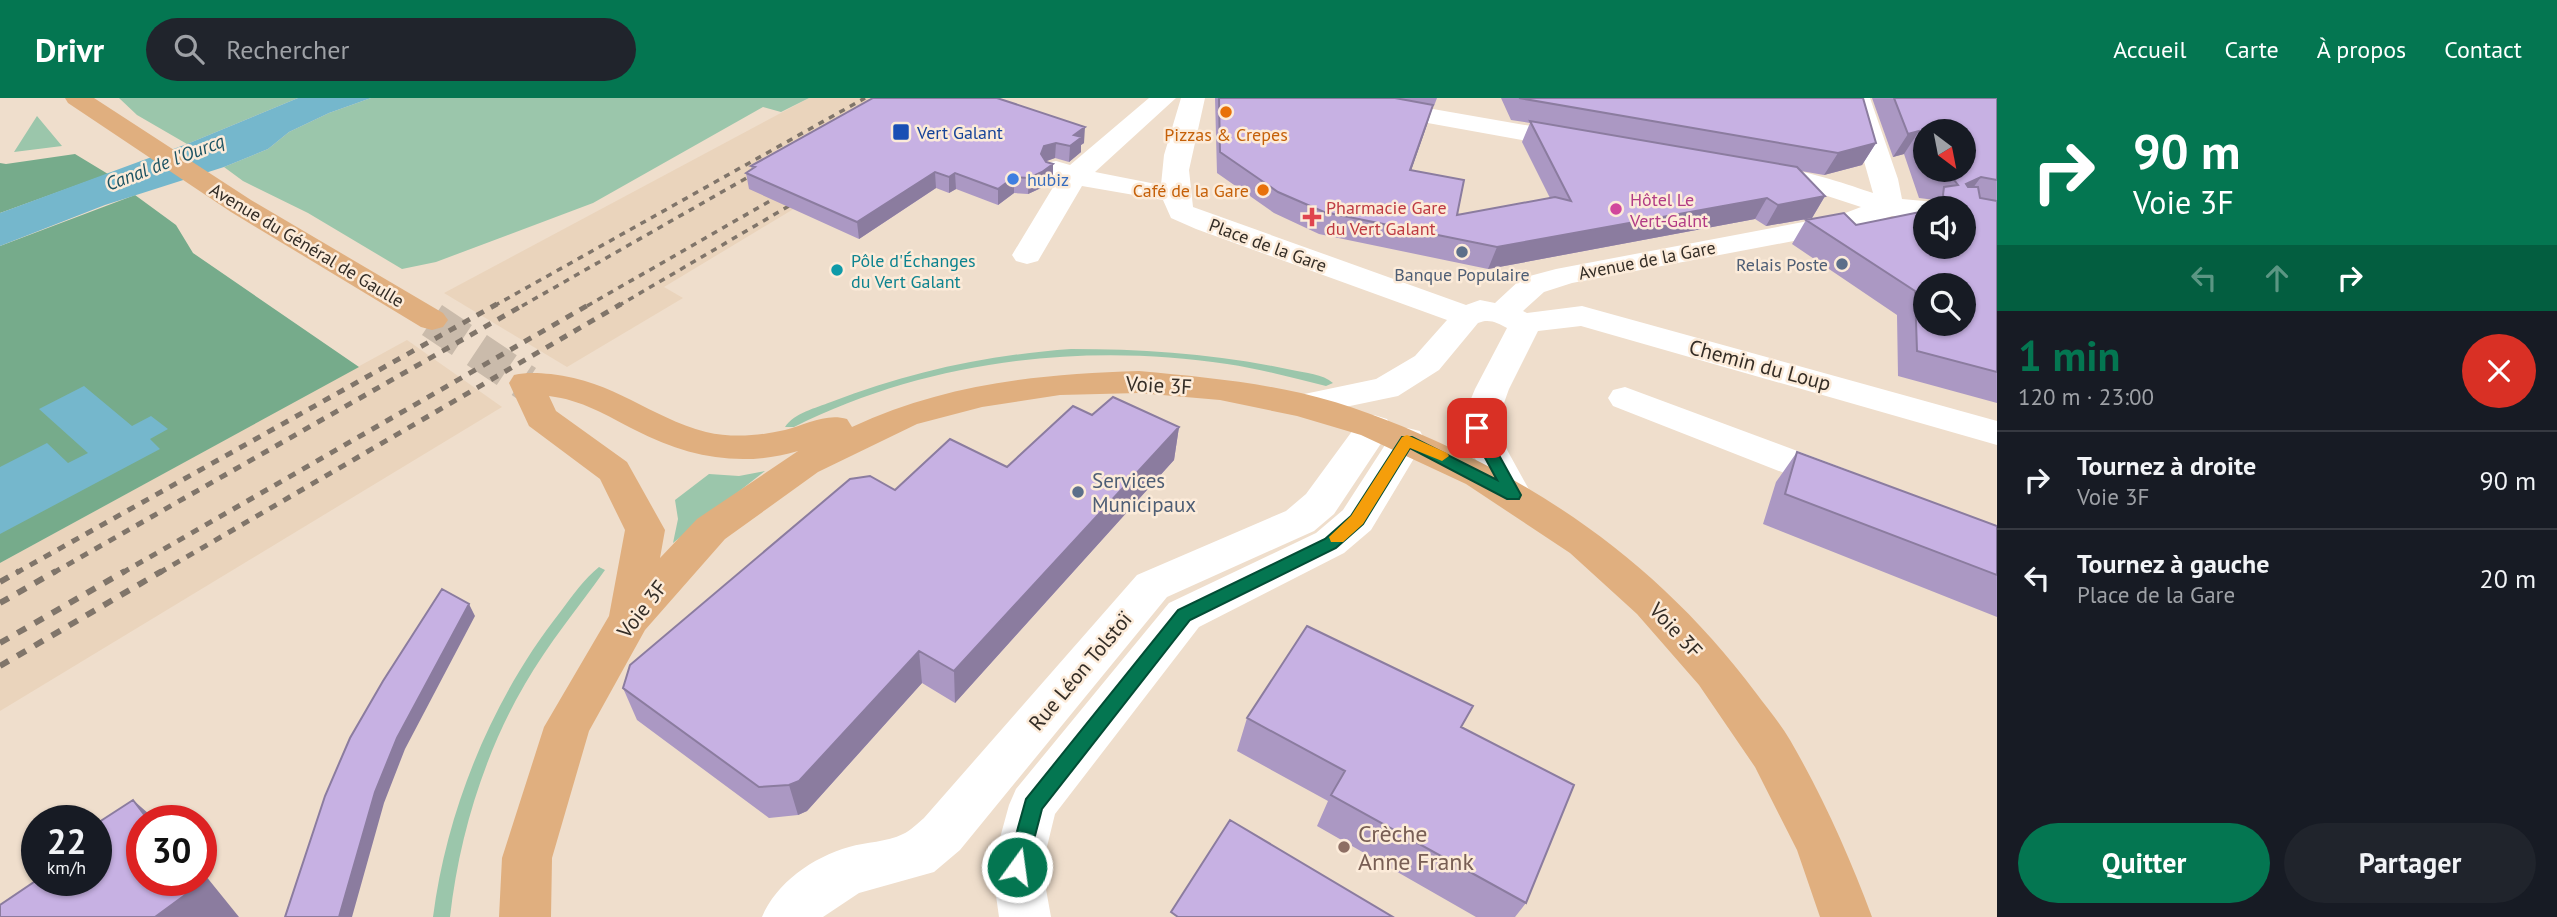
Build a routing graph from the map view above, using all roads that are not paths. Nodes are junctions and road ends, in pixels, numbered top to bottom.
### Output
1 (77, 98) edge
2 (1164, 98) edge
3 (1194, 98) edge
4 (1328, 98) edge
5 (1858, 98) edge
6 (1597, 145) edge
7 (1735, 169) edge
8 (1062, 171) junction
9 (1159, 192) dead end
10 (1889, 207) junction
11 (1913, 208) edge
12 (1027, 255) dead end
13 (1467, 316) junction
14 (1512, 318) junction
15 (432, 320) tunnel mouth
16 (1625, 398) dead end
17 (1301, 405) junction
18 (905, 416) junction
19 (1997, 433) edge
20 (1390, 434) junction
21 (1869, 491) edge
22 (1513, 495) junction
23 (630, 618) junction
24 (525, 917) edge
25 (788, 917) edge
26 (1025, 917) edge
27 (1846, 917) edge

1 - 15 main road, Avenue du Général de Gaulle
2 - 8 street
3 - 13 street, Place de la Gare
4 - 6 street
5 - 10 street
7 - 10 street
8 - 9 street
8 - 12 street
10 - 11 street, Avenue de la Gare
10 - 14 street, Avenue de la Gare
13 - 14 street, Place de la Gare
13 - 17 street
14 - 19 street, Chemin du Loup
14 - 22 street
16 - 21 street
17 - 18 main road, Voie 3F
17 - 20 main road, Voie 3F
18 - 23 main road, Voie 3F
18 - 23 main road
20 - 22 main road, Voie 3F
20 - 25 street, Rue Léon Tolstoï
20 - 26 street
22 - 27 main road, Voie 3F
23 - 24 main road, Voie 3F

